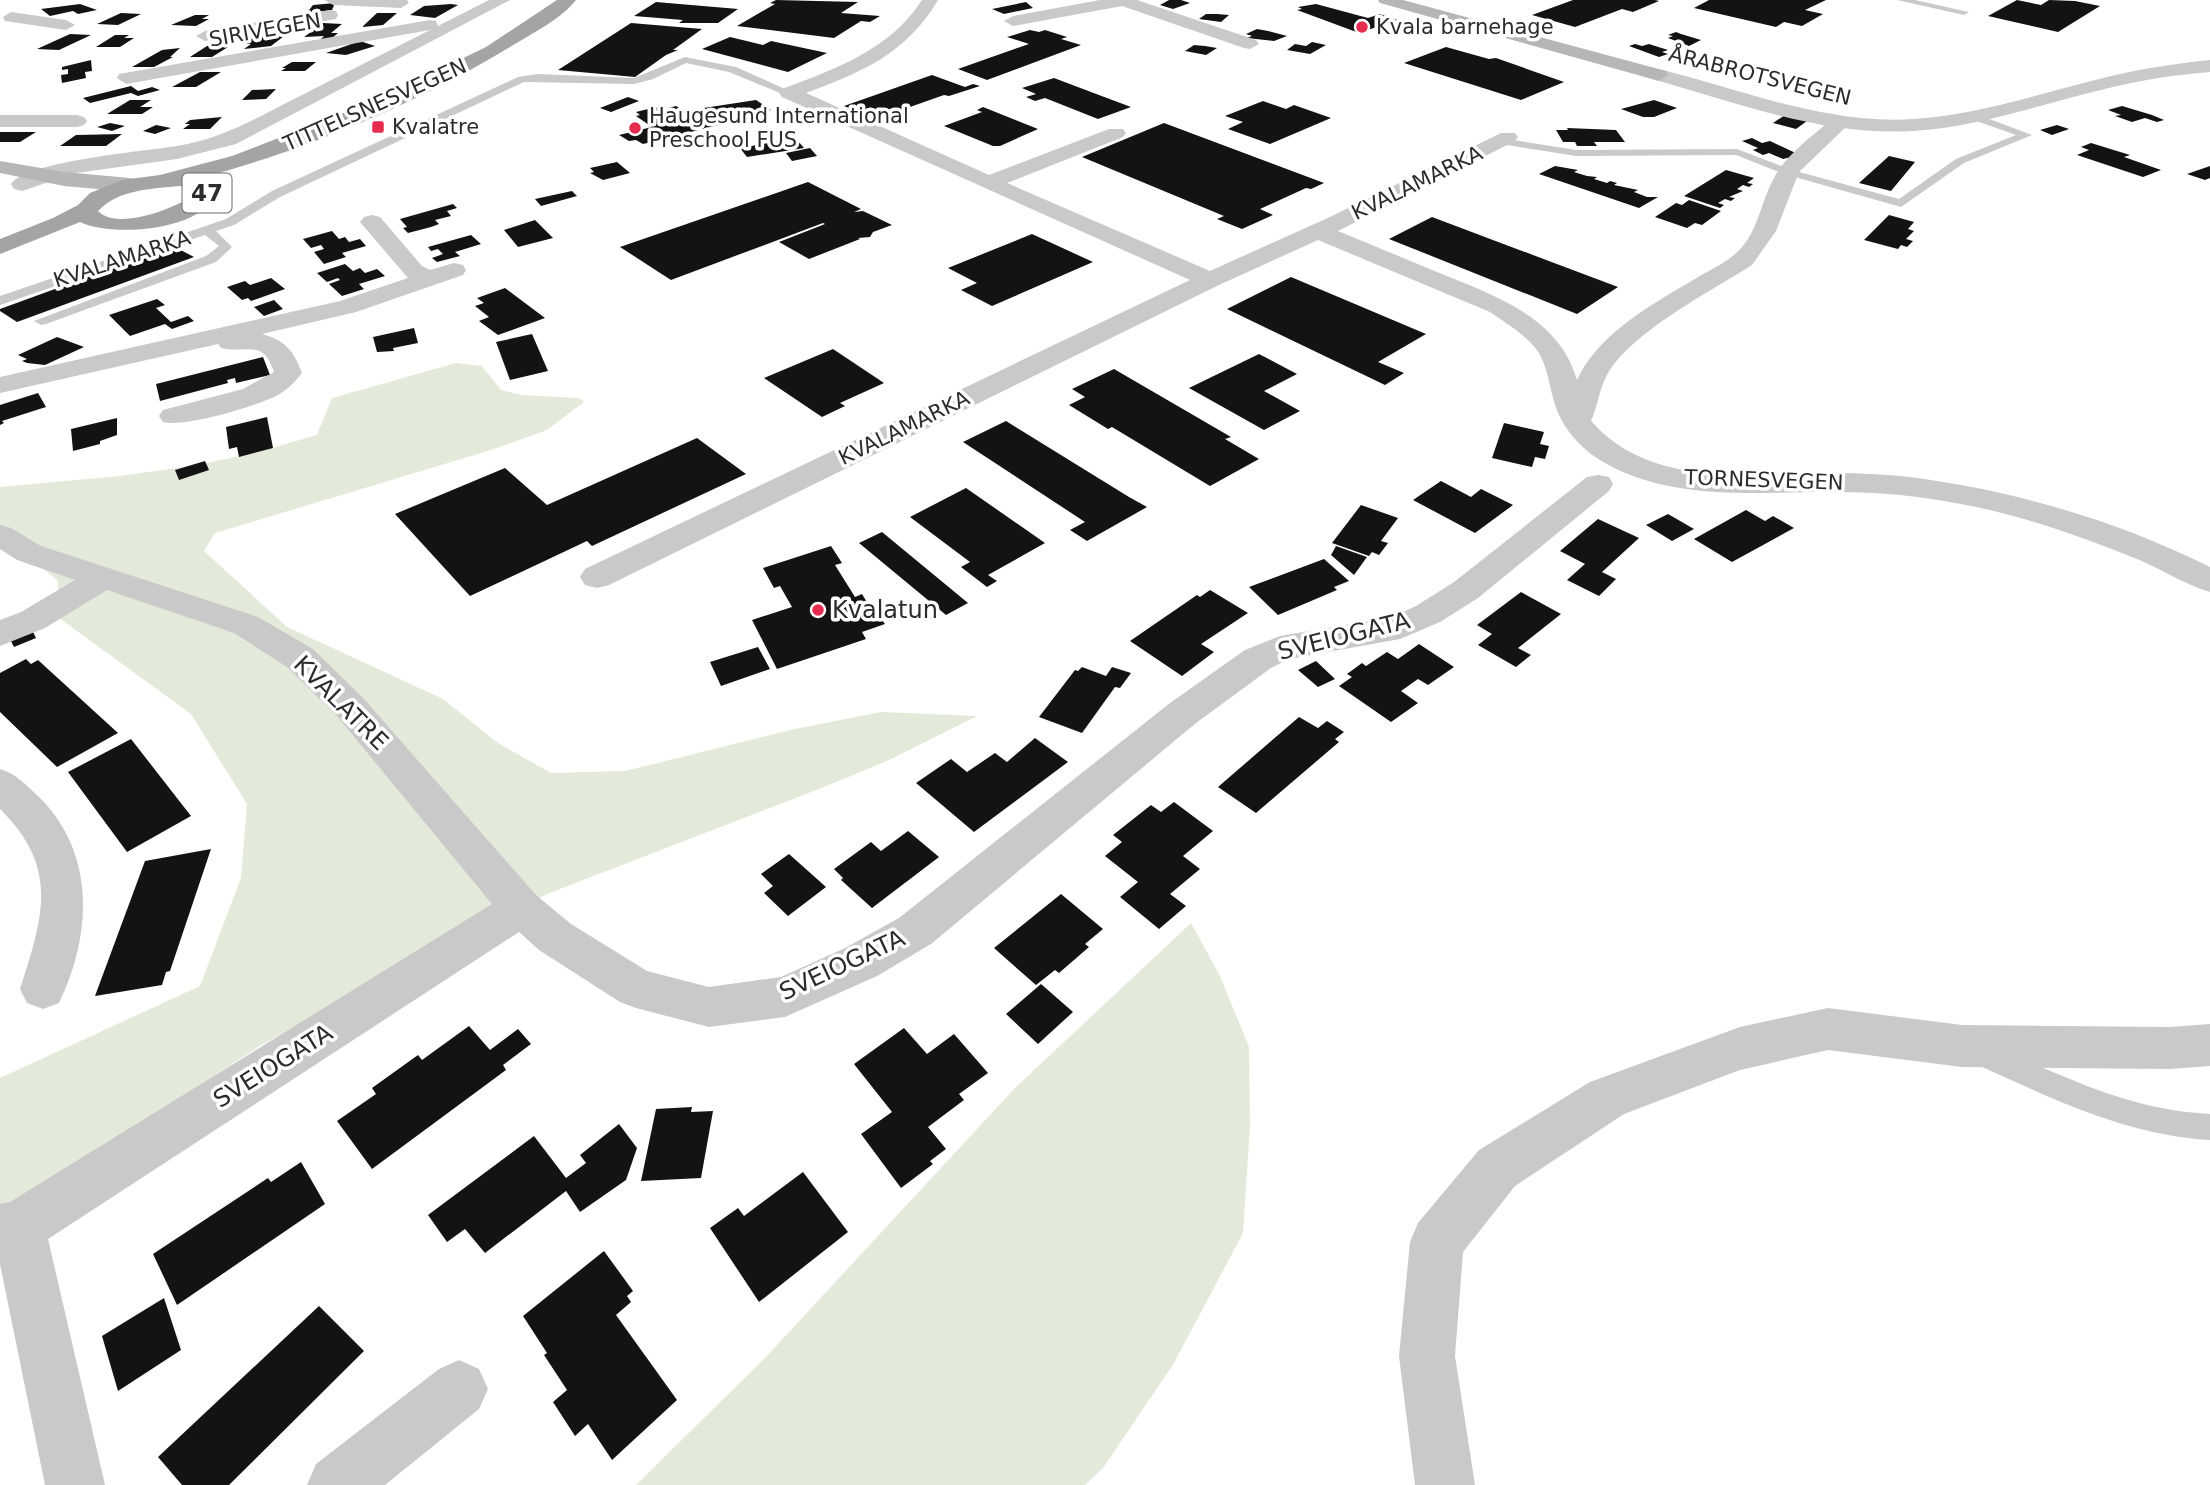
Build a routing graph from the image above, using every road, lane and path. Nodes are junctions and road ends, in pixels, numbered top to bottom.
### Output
1 (333, 0) edge
2 (419, 0) edge
3 (502, 0) edge
4 (568, 0) edge
5 (589, 0) edge
6 (930, 0) edge
7 (1125, 0) edge
8 (1901, 0) edge
9 (1400, 2) edge
10 (401, 3) junction
11 (1964, 12) dead end
12 (6, 14) edge
13 (1013, 21) dead end
14 (66, 25) dead end
15 (453, 25) junction
16 (205, 36) dead end
17 (1250, 44) dead end
18 (2210, 66) edge
19 (1659, 75) joint
20 (126, 78) dead end
21 (789, 93) junction
22 (1972, 116) junction
23 (0, 121) edge
24 (77, 121) dead end
25 (1841, 121) junction
26 (1116, 133) dead end
27 (1504, 139) joint
28 (0, 167) edge
29 (1788, 172) junction
30 (43, 175) junction
31 (168, 179) junction
32 (11, 182) edge
33 (989, 183) junction
34 (130, 186) junction
35 (207, 192) junction
36 (89, 206) junction
37 (372, 222) dead end
38 (127, 224) junction
39 (208, 231) junction
40 (1318, 231) junction
41 (0, 247) edge
42 (0, 258) edge
43 (1210, 280) junction
44 (0, 301) edge
45 (41, 321) dead end
46 (180, 344) junction
47 (0, 385) edge
48 (173, 416) dead end
49 (1577, 421) junction
50 (1598, 484) dead end
51 (0, 535) edge
52 (597, 577) dead end
53 (103, 579) junction
54 (2210, 581) edge
55 (0, 634) edge
56 (0, 784) edge
57 (521, 908) junction
58 (43, 989) dead end
59 (2210, 1045) edge
60 (1962, 1046) junction
61 (2210, 1127) edge
62 (9, 1229) edge
63 (460, 1389) dead end
64 (75, 1485) edge
65 (337, 1485) edge
66 (1444, 1485) edge

1 - 10 street
2 - 10 street
3 - 15 street
4 - 31 main road, TITTELSNESVEGEN / 47
5 - 35 main road, TITTELSNESVEGEN / 47
6 - 21 street
7 - 13 street
7 - 17 street
8 - 11 lane
9 - 19 main road, ÅRABROTSVEGEN
10 - 16 street
12 - 14 street
15 - 20 street, SIRIVEGEN
15 - 30 street
18 - 22 street, ÅRABROTSVEGEN
19 - 25 street, ÅRABROTSVEGEN
21 - 33 street, KVALAMARKA
21 - 39 lane, KVALAMARKA
22 - 25 street, ÅRABROTSVEGEN
22 - 29 lane
23 - 24 street
25 - 29 street
26 - 33 street
27 - 29 lane
27 - 40 street, KVALAMARKA
28 - 30 main road
29 - 49 street
30 - 32 street
30 - 34 main road
31 - 34 main road, 47
31 - 35 main road, 47
32 - 36 main road
33 - 43 street, KVALAMARKA
34 - 36 main road, 47
35 - 38 main road, 47
36 - 38 main road, 47
36 - 41 main road, 47
37 - 46 street
38 - 42 main road, 47
39 - 44 lane, KVALAMARKA
39 - 45 lane
40 - 43 street, KVALAMARKA
40 - 49 street, TORNESVEGEN
43 - 52 street, KVALAMARKA
46 - 47 street
46 - 48 street
49 - 54 street, TORNESVEGEN
50 - 57 street, SVEIOGATA
51 - 53 street, KVALATRE
53 - 55 street
53 - 57 street, KVALATRE
56 - 58 street
57 - 62 street, SVEIOGATA
59 - 60 street
60 - 61 lane
60 - 66 street
62 - 64 street, SVEIOGATA
63 - 65 street

